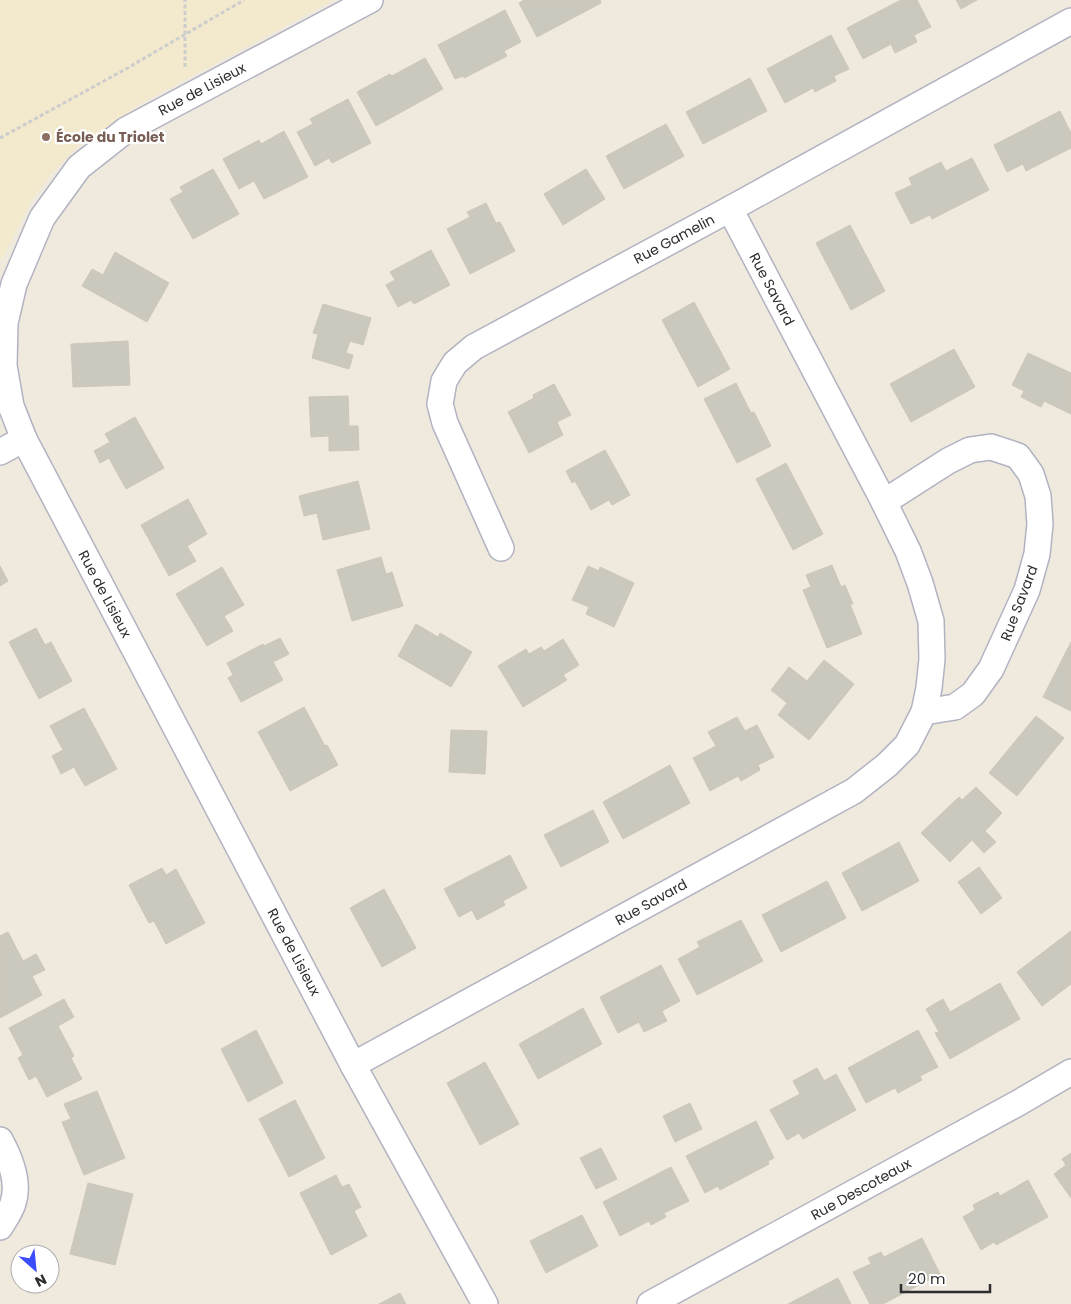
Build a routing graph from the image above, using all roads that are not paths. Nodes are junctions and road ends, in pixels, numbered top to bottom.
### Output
1 (370, 0) edge
2 (1071, 21) edge
3 (730, 209) junction
4 (24, 439) junction
5 (0, 452) edge
6 (884, 502) junction
7 (501, 548) dead end
8 (924, 712) junction
9 (353, 1065) junction
10 (1071, 1072) edge
11 (0, 1140) edge
12 (0, 1227) edge
13 (485, 1304) edge
14 (650, 1304) edge

1 - 4 street, Rue de Lisieux
2 - 3 street, Rue Gamelin
3 - 6 street, Rue Savard
3 - 7 street, Rue Gamelin
4 - 5 street
4 - 9 street, Rue de Lisieux
6 - 8 street, Rue Savard
6 - 8 street, Rue Savard
8 - 9 street, Rue Savard
9 - 13 street, Rue de Lisieux
10 - 14 street, Rue Descoteaux
11 - 12 street

